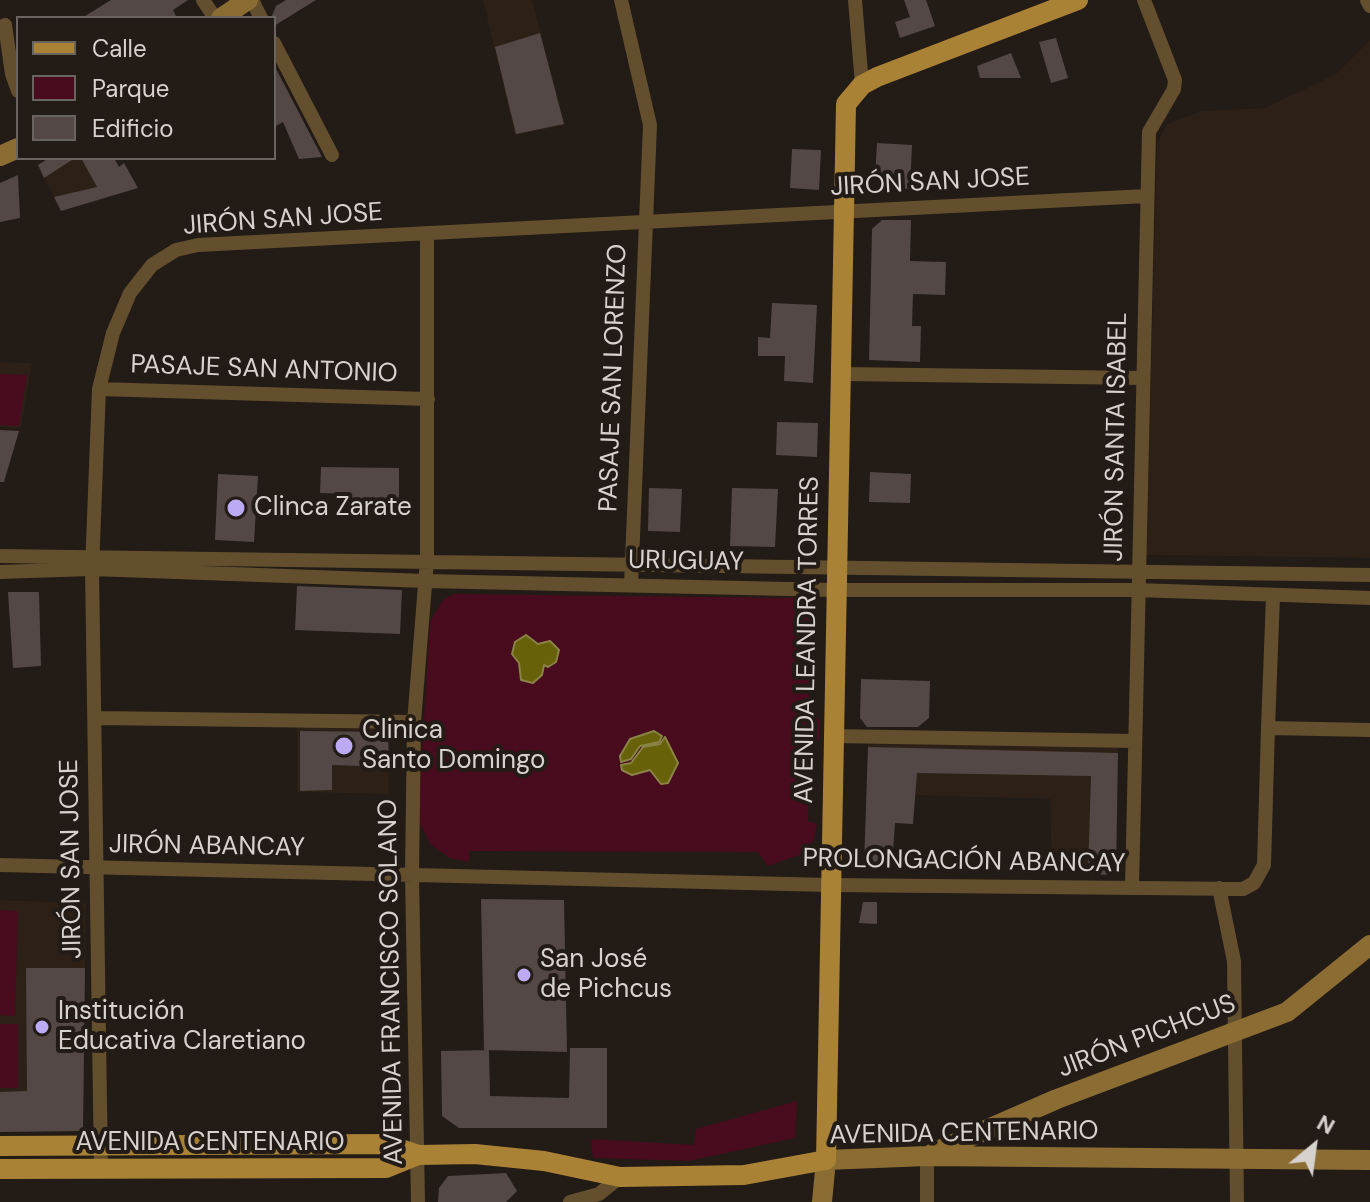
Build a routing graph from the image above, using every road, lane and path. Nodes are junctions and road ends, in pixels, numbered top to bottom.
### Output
1 (250, 0) edge
2 (621, 0) edge
3 (855, 0) edge
4 (1078, 0) edge
5 (1144, 0) edge
6 (1367, 0) edge
7 (1370, 6) edge
8 (224, 16) edge
9 (8, 25) edge
10 (276, 47) edge
11 (16, 85) edge
12 (862, 85) junction
13 (332, 155) dead end
14 (1146, 196) junction
15 (844, 212) junction
16 (644, 222) junction
17 (427, 233) junction
18 (842, 374) junction
19 (1142, 378) junction
20 (99, 389) junction
21 (428, 399) junction
22 (0, 556) edge
23 (427, 560) junction
24 (93, 562) junction
25 (631, 562) junction
26 (1138, 571) junction
27 (0, 572) edge
28 (1370, 575) edge
29 (835, 580) junction
30 (426, 581) junction
31 (631, 585) junction
32 (1137, 590) junction
33 (1273, 596) junction
34 (1370, 598) edge
35 (95, 718) junction
36 (414, 722) junction
37 (1268, 728) junction
38 (1370, 730) edge
39 (832, 736) junction
40 (1135, 741) junction
41 (0, 865) edge
42 (95, 868) junction
43 (412, 875) junction
44 (829, 885) junction
45 (1132, 888) junction
46 (1219, 888) junction
47 (1370, 945) edge
48 (1233, 1032) junction
49 (100, 1145) junction
50 (0, 1146) edge
51 (418, 1155) junction
52 (927, 1156) junction
53 (826, 1160) junction
54 (1237, 1160) junction
55 (1370, 1160) edge
56 (0, 1169) edge
57 (101, 1169) junction
58 (620, 1177) junction
59 (418, 1202) edge
60 (570, 1202) edge
61 (822, 1202) edge
62 (927, 1202) edge
63 (1237, 1202) edge

1 - 8 street
2 - 16 street, PASAJE SAN LORENZO
3 - 12 street
4 - 12 main road
5 - 14 street, JIRÓN SANTA ISABEL
6 - 7 street
9 - 11 street
10 - 13 street
12 - 15 main road, AVENIDA LEANDRA TORRES
14 - 15 street, JIRÓN SAN JOSE
14 - 19 street, JIRÓN SANTA ISABEL
15 - 16 street, JIRÓN SAN JOSE
15 - 18 main road, AVENIDA LEANDRA TORRES
16 - 17 street, JIRÓN SAN JOSE
16 - 25 street, PASAJE SAN LORENZO
17 - 20 street, JIRÓN SAN JOSE
17 - 21 street, AVENIDA FRANCISCO SOLANO
18 - 19 street
18 - 29 main road, AVENIDA LEANDRA TORRES
19 - 26 street, JIRÓN SANTA ISABEL
20 - 21 street, PASAJE SAN ANTONIO
20 - 24 street, JIRÓN SAN JOSE
21 - 23 street, AVENIDA FRANCISCO SOLANO
22 - 24 street, URUGUAY
23 - 24 street, URUGUAY
23 - 25 street, URUGUAY
23 - 30 street, AVENIDA FRANCISCO SOLANO
24 - 27 street, URUGUAY
24 - 30 street, URUGUAY
24 - 35 street, JIRÓN SAN JOSE
25 - 29 street, URUGUAY
25 - 31 street, PASAJE SAN LORENZO
26 - 28 street, URUGUAY
26 - 29 street, URUGUAY
26 - 32 street, JIRÓN SANTA ISABEL
29 - 31 street, URUGUAY
29 - 32 street, URUGUAY
29 - 39 main road, AVENIDA LEANDRA TORRES
30 - 31 street, URUGUAY
30 - 36 street, AVENIDA FRANCISCO SOLANO
32 - 33 street, URUGUAY
32 - 40 street, JIRÓN SANTA ISABEL
33 - 34 street, URUGUAY
33 - 37 street
35 - 36 street
35 - 42 street, JIRÓN SAN JOSE
36 - 43 street, AVENIDA FRANCISCO SOLANO
37 - 38 street
37 - 46 street, PROLONGACIÓN ABANCAY
39 - 40 street
39 - 44 main road, AVENIDA LEANDRA TORRES
40 - 45 street, JIRÓN SANTA ISABEL
41 - 42 street, JIRÓN ABANCAY
42 - 43 street, JIRÓN ABANCAY
42 - 49 street, JIRÓN SAN JOSE
43 - 44 street, PROLONGACIÓN ABANCAY
43 - 51 street, AVENIDA FRANCISCO SOLANO
44 - 45 street, PROLONGACIÓN ABANCAY
44 - 53 main road, AVENIDA LEANDRA TORRES
45 - 46 street, PROLONGACIÓN ABANCAY
46 - 48 street
47 - 48 street, JIRÓN PICHCUS
48 - 52 street, JIRÓN PICHCUS
48 - 54 street
49 - 50 main road, AVENIDA CENTENARIO
49 - 51 main road, AVENIDA CENTENARIO
49 - 57 street, JIRÓN SAN JOSE
51 - 57 main road, AVENIDA CENTENARIO
51 - 58 main road, AVENIDA CENTENARIO
51 - 59 street, AVENIDA FRANCISCO SOLANO
52 - 53 street, AVENIDA CENTENARIO
52 - 54 street, AVENIDA CENTENARIO
52 - 62 street
53 - 58 main road, AVENIDA CENTENARIO
53 - 61 street, AVENIDA LEANDRA TORRES
54 - 55 street, AVENIDA CENTENARIO
54 - 63 street
56 - 57 main road, AVENIDA CENTENARIO
58 - 60 street

